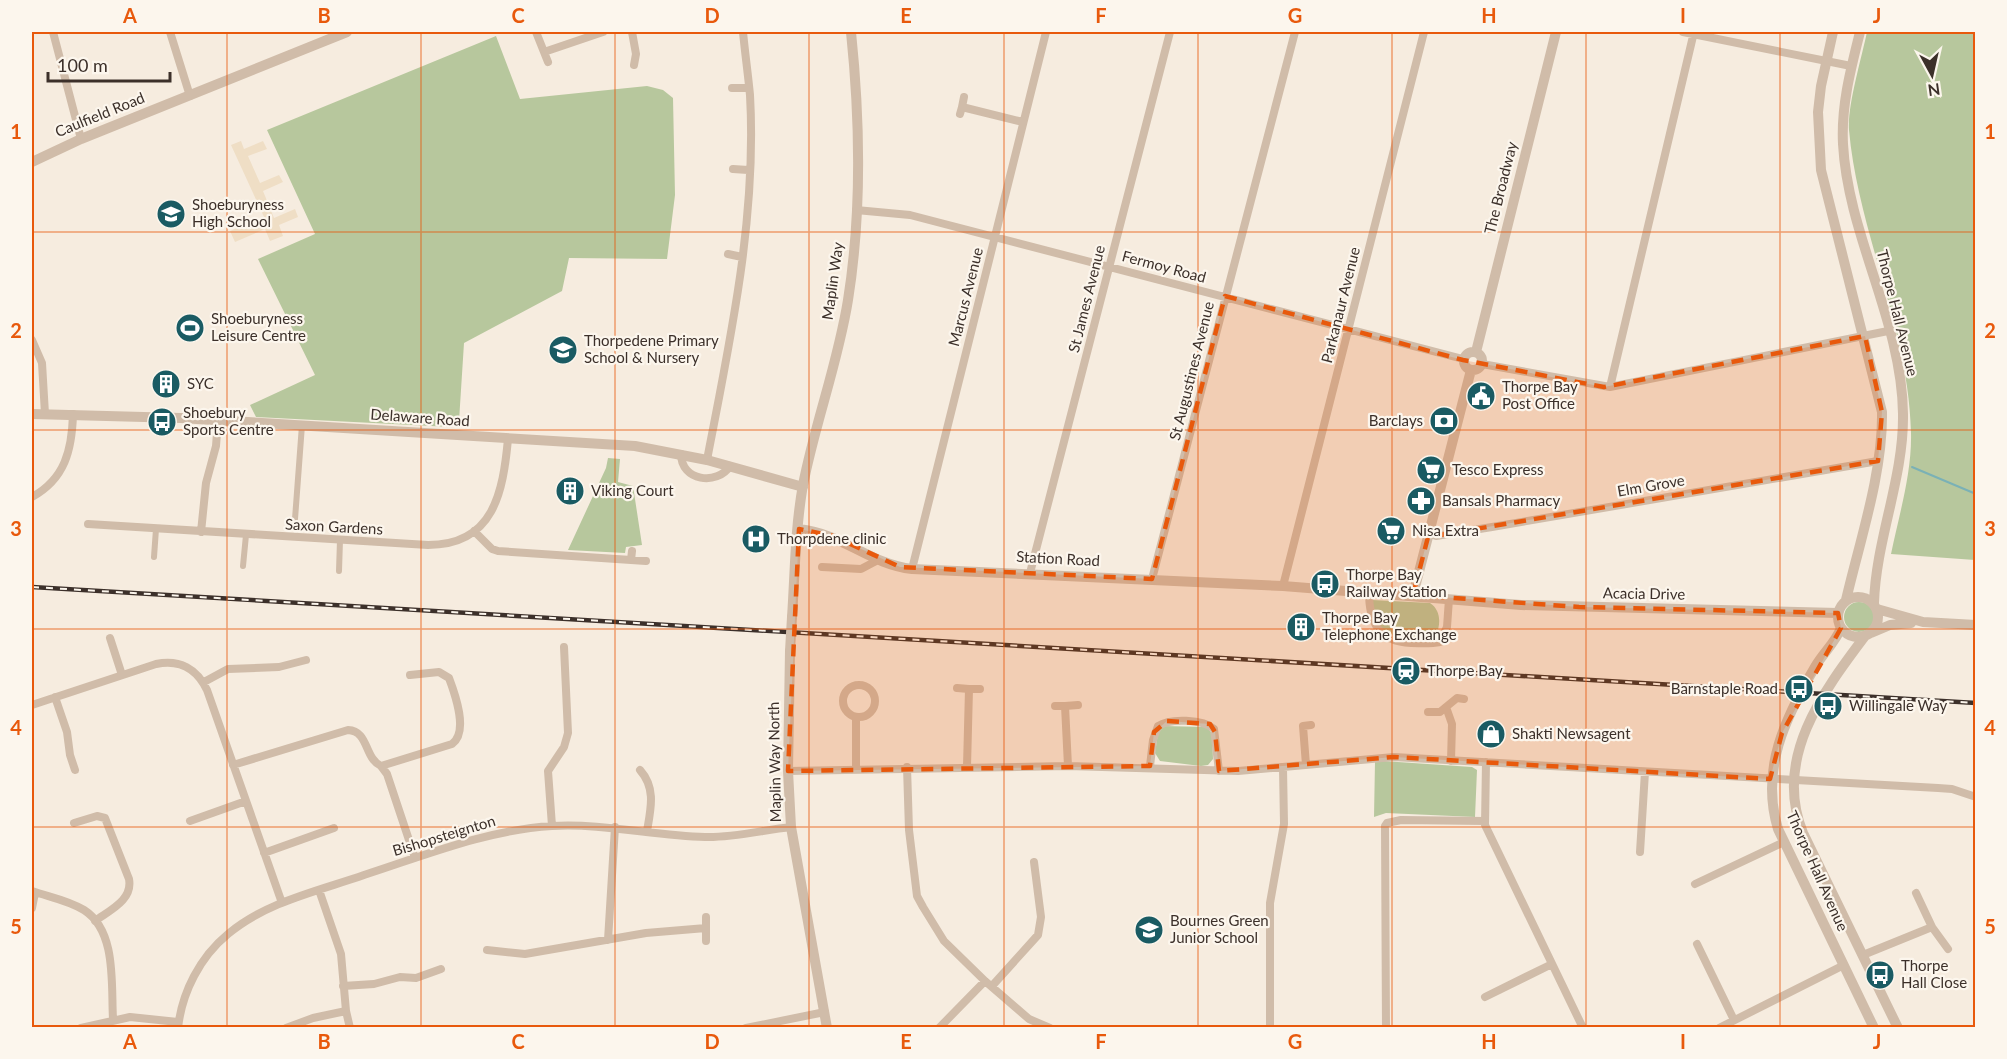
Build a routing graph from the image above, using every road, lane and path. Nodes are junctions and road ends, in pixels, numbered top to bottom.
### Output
1 (54, 32) edge
2 (170, 32) edge
3 (347, 32) edge
4 (536, 32) edge
5 (603, 32) edge
6 (632, 32) edge
7 (742, 32) edge
8 (851, 32) edge
9 (1046, 32) edge
10 (1170, 32) edge
11 (1295, 32) edge
12 (1425, 32) edge
13 (1556, 32) edge
14 (1683, 32) edge
15 (1693, 32) edge
16 (1833, 32) edge
17 (1860, 32) edge
18 (544, 52) junction
19 (548, 62) dead end
20 (1826, 62) junction
21 (634, 65) dead end
22 (1851, 66) junction
23 (732, 88) dead end
24 (749, 88) junction
25 (190, 96) junction
26 (964, 97) dead end
27 (1023, 122) junction
28 (81, 139) junction
29 (32, 162) edge
30 (733, 169) dead end
31 (748, 170) junction
32 (856, 210) junction
33 (995, 237) junction
34 (728, 254) dead end
35 (742, 257) junction
36 (1109, 266) junction
37 (1225, 296) junction
38 (1349, 329) junction
39 (1888, 331) junction
40 (1865, 336) junction
41 (32, 340) edge
42 (1476, 352) junction
43 (1463, 359) junction
44 (1482, 364) junction
45 (1471, 370) junction
46 (1610, 387) junction
47 (32, 414) edge
48 (45, 414) junction
49 (73, 414) junction
50 (218, 420) junction
51 (302, 425) junction
52 (508, 439) junction
53 (681, 454) junction
54 (707, 460) junction
55 (1878, 461) junction
56 (730, 466) junction
57 (802, 487) junction
58 (32, 497) edge
59 (295, 519) dead end
60 (87, 524) dead end
61 (156, 529) junction
62 (799, 529) junction
63 (474, 531) junction
64 (201, 532) junction
65 (1429, 534) junction
66 (246, 536) junction
67 (340, 540) junction
68 (154, 557) dead end
69 (878, 560) junction
70 (646, 561) dead end
71 (243, 566) dead end
72 (822, 567) dead end
73 (912, 569) junction
74 (339, 571) dead end
75 (1030, 573) junction
76 (1152, 579) junction
77 (1239, 583) joint
78 (1283, 586) junction
79 (1369, 592) junction
80 (1413, 595) junction
81 (1449, 599) junction
82 (1846, 600) junction
83 (1875, 606) junction
84 (1838, 613) junction
85 (1923, 622) junction
86 (1976, 626) edge
87 (1842, 628) junction
88 (1868, 634) junction
89 (110, 638) dead end
90 (564, 647) dead end
91 (306, 660) dead end
92 (122, 675) junction
93 (410, 675) dead end
94 (204, 682) junction
95 (957, 688) dead end
96 (969, 688) junction
97 (980, 689) dead end
98 (55, 697) junction
99 (1464, 699) dead end
100 (32, 705) edge
101 (1078, 705) dead end
102 (1055, 706) dead end
103 (1065, 706) junction
104 (1446, 707) junction
105 (1428, 712) dead end
106 (856, 717) dead end
107 (1303, 726) dead end
108 (1451, 761) junction
109 (1486, 762) junction
110 (233, 765) junction
111 (1306, 765) junction
112 (381, 766) junction
113 (967, 766) junction
114 (1068, 766) junction
115 (1150, 766) junction
116 (907, 767) junction
117 (856, 768) junction
118 (1283, 768) junction
119 (75, 770) dead end
120 (640, 770) dead end
121 (788, 771) junction
122 (1219, 771) junction
123 (1644, 772) junction
124 (1770, 779) junction
125 (1792, 781) junction
126 (1976, 797) edge
127 (246, 801) junction
128 (1485, 820) junction
129 (190, 821) dead end
130 (74, 823) dead end
131 (552, 826) junction
132 (615, 827) junction
133 (791, 827) junction
134 (334, 828) dead end
135 (647, 831) junction
136 (1784, 842) junction
137 (1640, 852) dead end
138 (264, 854) junction
139 (415, 858) junction
140 (1034, 862) dead end
141 (1695, 884) dead end
142 (319, 890) junction
143 (33, 892) edge
144 (1916, 893) dead end
145 (282, 903) junction
146 (32, 908) edge
147 (706, 917) dead end
148 (95, 921) junction
149 (1932, 927) junction
150 (706, 928) junction
151 (608, 940) junction
152 (706, 941) dead end
153 (1697, 944) dead end
154 (1948, 949) dead end
155 (487, 950) dead end
156 (1863, 955) junction
157 (1552, 964) junction
158 (1844, 965) junction
159 (441, 969) dead end
160 (988, 983) junction
161 (343, 986) junction
162 (1485, 997) dead end
163 (346, 1011) junction
164 (825, 1012) junction
165 (113, 1019) junction
166 (1734, 1020) junction
167 (178, 1025) edge
168 (85, 1027) edge
169 (286, 1028) edge
170 (350, 1028) edge
171 (746, 1028) edge
172 (827, 1028) edge
173 (939, 1028) edge
174 (1050, 1028) edge
175 (1270, 1028) edge
176 (1386, 1028) edge
177 (1583, 1028) edge
178 (1719, 1028) edge
179 (1874, 1028) edge
180 (1898, 1028) edge

1 - 28 street
2 - 25 street
3 - 25 street, Caulfield Road
4 - 18 street
5 - 18 street
6 - 21 street
7 - 24 street
8 - 32 street, Maplin Way
9 - 27 street, Marcus Avenue
10 - 36 street, St James Avenue
11 - 37 street, St Augustines Avenue
12 - 38 street, Parkanaur Avenue
13 - 42 street, The Broadway
14 - 15 street
15 - 20 street
15 - 46 street
16 - 20 street
17 - 22 street, Thorpe Hall Avenue
18 - 19 street
20 - 22 street
20 - 40 street
22 - 39 street, Thorpe Hall Avenue
23 - 24 street
24 - 31 street
25 - 28 street, Caulfield Road
26 - 27 street
27 - 33 street, Marcus Avenue
28 - 29 street, Caulfield Road
30 - 31 street
31 - 35 street
32 - 33 street, Fermoy Road
32 - 57 street, Maplin Way
33 - 36 street, Fermoy Road
33 - 73 street, Marcus Avenue
34 - 35 street
35 - 54 street
36 - 37 street, Fermoy Road
36 - 75 street, St James Avenue
37 - 38 street, Fermoy Road
37 - 76 street, St Augustines Avenue
38 - 43 street, Fermoy Road
38 - 78 street, Parkanaur Avenue
39 - 40 street
39 - 83 street, Thorpe Hall Avenue
40 - 46 street
40 - 55 street
41 - 48 street
42 - 43 street
42 - 44 street
43 - 45 street
44 - 45 street
44 - 46 street
45 - 65 street
47 - 48 street, Delaware Road
48 - 49 street, Delaware Road
49 - 50 street, Delaware Road
49 - 58 street
50 - 51 street, Delaware Road
50 - 64 street
51 - 52 street, Delaware Road
51 - 59 street
52 - 53 street, Delaware Road
52 - 63 street, Saxon Gardens
53 - 54 street, Delaware Road
53 - 56 street
54 - 56 street, Delaware Road
55 - 65 street, Elm Grove
55 - 82 street
56 - 57 street, Delaware Road
57 - 62 street, Maplin Way
60 - 61 street, Saxon Gardens
61 - 64 street, Saxon Gardens
61 - 68 street
62 - 69 street, Station Road
62 - 121 street, Maplin Way North, bridge
63 - 67 street, Saxon Gardens
63 - 70 street
64 - 66 street, Saxon Gardens
65 - 80 street
66 - 67 street, Saxon Gardens
66 - 71 street
67 - 74 street
69 - 72 street
69 - 73 street, Station Road
73 - 75 street, Station Road
75 - 76 street, Station Road
76 - 77 street, Station Road
77 - 78 street, Acacia Drive
78 - 79 street, Acacia Drive
79 - 80 street, Acacia Drive
79 - 81 street
80 - 81 street, Acacia Drive
81 - 84 street, Acacia Drive
82 - 83 street
82 - 84 street
83 - 85 street
83 - 88 street
84 - 87 street
85 - 86 street
85 - 88 street
87 - 88 street
87 - 124 street, Thorpe Hall Avenue
88 - 125 street, Thorpe Hall Avenue
89 - 92 street
90 - 131 street
91 - 94 street
92 - 94 street
92 - 98 street
93 - 112 street
94 - 110 street
95 - 96 street
96 - 97 street
96 - 113 street
98 - 100 street
98 - 119 street
99 - 104 street
101 - 103 street
102 - 103 street
103 - 114 street
104 - 105 street
104 - 108 street
106 - 117 street
107 - 111 street
108 - 109 street
108 - 111 street
109 - 123 street
109 - 128 street
110 - 112 street
110 - 127 street
111 - 118 street
112 - 139 street
113 - 114 street
113 - 116 street
114 - 115 street
115 - 122 street
115 - 122 street
116 - 117 street
116 - 160 street
117 - 121 street
118 - 122 street
118 - 175 street
120 - 135 street
121 - 133 street, Maplin Way North
123 - 124 street
123 - 137 street
124 - 125 street
124 - 136 street, Thorpe Hall Avenue
125 - 126 street
125 - 156 street, Thorpe Hall Avenue
127 - 129 street
127 - 138 street
128 - 157 street
128 - 176 street
130 - 148 street
131 - 132 street, Bishopsteignton
131 - 139 street, Bishopsteignton
132 - 135 street, Bishopsteignton
132 - 151 street
133 - 135 street, Bishopsteignton
133 - 164 street, Maplin Way North
134 - 138 street
136 - 141 street
136 - 158 street, Thorpe Hall Avenue
138 - 145 street
139 - 142 street, Bishopsteignton
140 - 160 street
142 - 145 street, Bishopsteignton
142 - 161 street
143 - 146 street
143 - 148 street
144 - 149 street
145 - 167 street, Bishopsteignton
147 - 150 street
148 - 165 street
149 - 154 street
149 - 156 street
150 - 151 street
150 - 152 street
151 - 155 street
153 - 166 street
156 - 180 street, Thorpe Hall Avenue
157 - 162 street
157 - 177 street
158 - 166 street
158 - 179 street, Thorpe Hall Avenue
159 - 161 street
160 - 173 street
160 - 174 street
161 - 163 street
163 - 169 street
163 - 170 street
164 - 171 street
164 - 172 street, Maplin Way North
165 - 167 street
165 - 168 street
166 - 178 street

